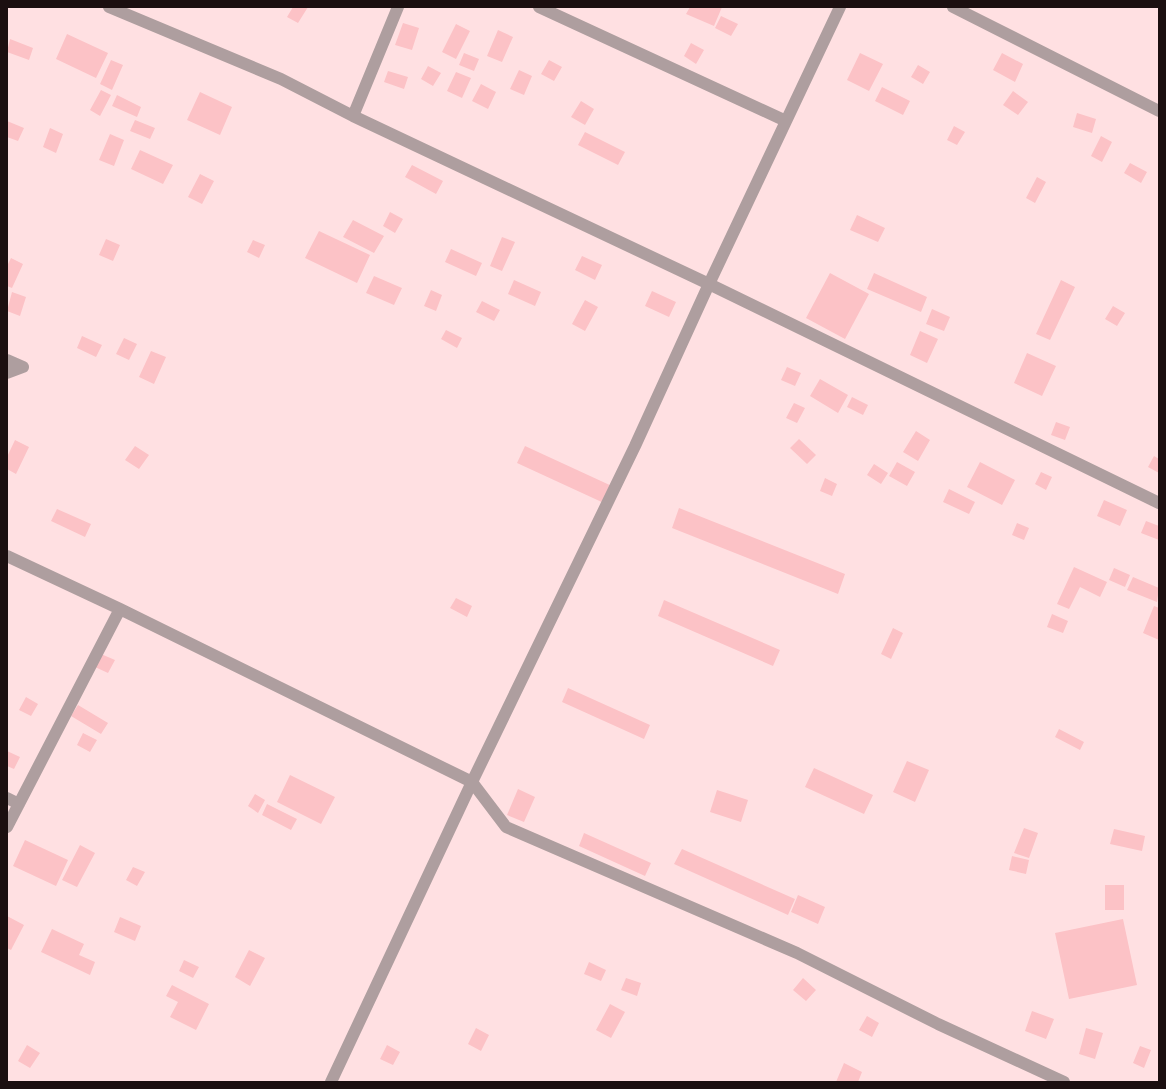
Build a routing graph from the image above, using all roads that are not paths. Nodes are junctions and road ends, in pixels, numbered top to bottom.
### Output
1 (109, 7) edge
2 (398, 7) edge
3 (539, 7) edge
4 (840, 7) edge
5 (953, 7) edge
6 (1159, 111) edge
7 (353, 116) junction
8 (786, 121) junction
9 (709, 284) junction
10 (7, 360) edge
11 (7, 373) edge
12 (1159, 503) edge
13 (7, 556) edge
14 (120, 609) junction
15 (472, 782) junction
16 (7, 798) edge
17 (19, 804) junction
18 (7, 827) edge
19 (331, 1082) edge
20 (1064, 1082) edge

1 - 7 street
2 - 7 street
3 - 8 street
4 - 8 street
5 - 6 street
7 - 9 street
8 - 9 street
9 - 12 street
9 - 15 street
10 - 11 street
13 - 14 street
14 - 15 street
14 - 17 street
15 - 19 street
15 - 20 street
16 - 17 street
17 - 18 street

